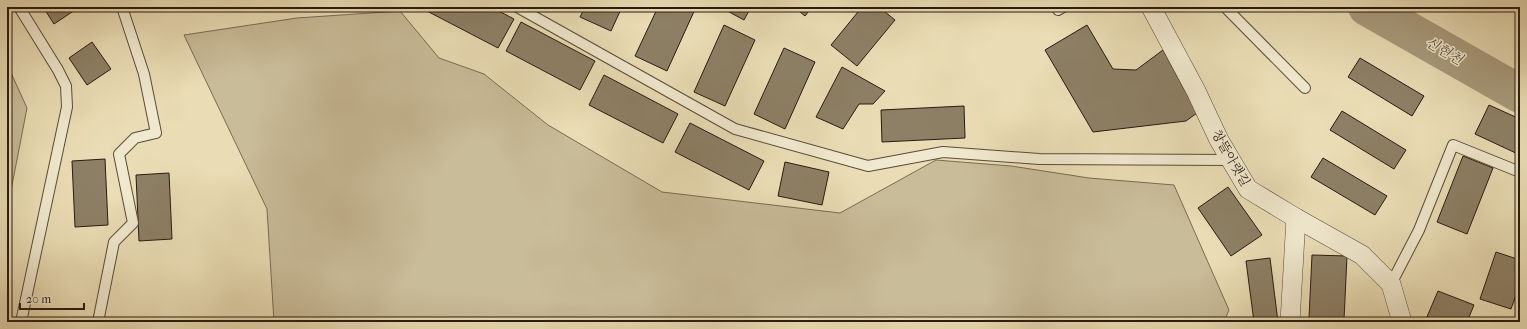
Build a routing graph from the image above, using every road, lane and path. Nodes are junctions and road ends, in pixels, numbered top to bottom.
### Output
1 (19, 7) edge
2 (122, 7) edge
3 (517, 7) edge
4 (1056, 7) edge
5 (1063, 7) edge
6 (1152, 7) edge
7 (1225, 7) edge
8 (1305, 88) dead end
9 (1231, 160) junction
10 (1520, 172) edge
11 (1296, 218) junction
12 (1391, 284) junction
13 (21, 322) edge
14 (98, 322) edge
15 (1290, 322) edge
16 (1402, 322) edge

1 - 13 lane
2 - 14 lane
3 - 9 lane
4 - 5 lane
6 - 9 street, 창뜰아랫길
7 - 8 lane
9 - 11 street, 창뜰아랫길
10 - 12 lane
11 - 12 street, 창뜰아랫길
11 - 15 street
12 - 16 street

